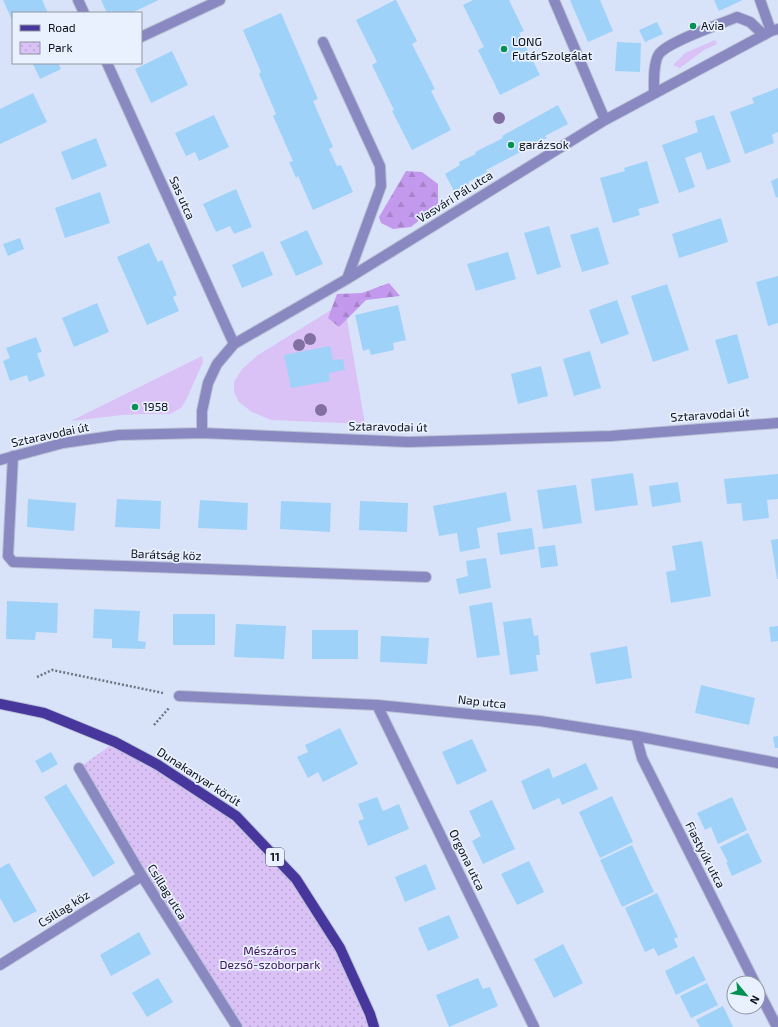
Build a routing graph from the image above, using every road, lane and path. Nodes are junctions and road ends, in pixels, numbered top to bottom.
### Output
1 (78, 0) edge
2 (220, 0) edge
3 (554, 0) edge
4 (760, 0) edge
5 (84, 12) edge
6 (771, 32) edge
7 (142, 37) edge
8 (324, 42) dead end
9 (107, 64) edge
10 (654, 93) junction
11 (605, 120) junction
12 (347, 280) junction
13 (234, 344) junction
14 (778, 423) edge
15 (202, 434) junction
16 (12, 456) junction
17 (0, 460) edge
18 (426, 577) dead end
19 (37, 677) dead end
20 (179, 696) junction
21 (0, 704) edge
22 (377, 705) junction
23 (154, 725) dead end
24 (636, 736) junction
25 (778, 763) edge
26 (79, 768) dead end
27 (142, 876) junction
28 (0, 965) edge
29 (751, 975) edge
30 (766, 1006) edge
31 (237, 1027) edge
32 (374, 1027) edge
33 (534, 1027) edge
34 (777, 1027) edge

1 - 5 street
2 - 7 street
3 - 11 street
4 - 6 street
6 - 10 street, Vasvári Pál utca
6 - 10 street
8 - 12 street
9 - 13 street, Sas utca
10 - 11 street, Vasvári Pál utca
11 - 12 street, Vasvári Pál utca
12 - 13 street, Vasvári Pál utca
13 - 15 street, Vasvári Pál utca
14 - 15 street, Sztaravodai út
15 - 16 street, Sztaravodai út
16 - 17 street, Sztaravodai út
16 - 18 street, Barátság köz
19 - 20 path
20 - 22 street, Nap utca
20 - 23 path
21 - 32 main road, Dunakanyar körút / 11
22 - 24 street, Nap utca
22 - 33 street, Orgona utca
24 - 25 street, Nap utca
24 - 29 street, Fiastyúk utca
26 - 27 street, Csillag utca
27 - 28 street, Csillag köz
27 - 31 street, Csillag utca
30 - 34 street

